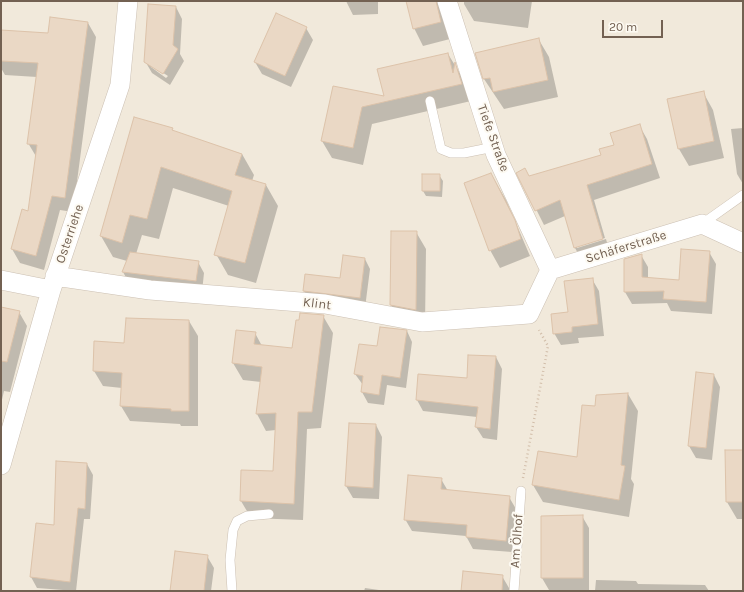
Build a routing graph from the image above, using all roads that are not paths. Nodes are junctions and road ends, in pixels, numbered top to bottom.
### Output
1 (128, 1) edge
2 (447, 1) edge
3 (430, 101) dead end
4 (494, 147) junction
5 (743, 195) edge
6 (702, 224) junction
7 (743, 243) edge
8 (550, 270) junction
9 (1, 280) edge
10 (53, 283) junction
11 (1, 465) edge
12 (521, 491) road end
13 (269, 514) dead end
14 (232, 591) edge
15 (514, 591) edge

1 - 10 street, Osterriehe
2 - 4 street, Tiefe Straße
3 - 4 lane
4 - 8 street, Tiefe Straße
5 - 6 lane, Schäferstraße
6 - 7 street
6 - 8 street, Schäferstraße
8 - 10 street, Klint
9 - 10 street, Klint
10 - 11 street, Osterriehe
12 - 15 lane, Am Ölhof
13 - 14 lane

